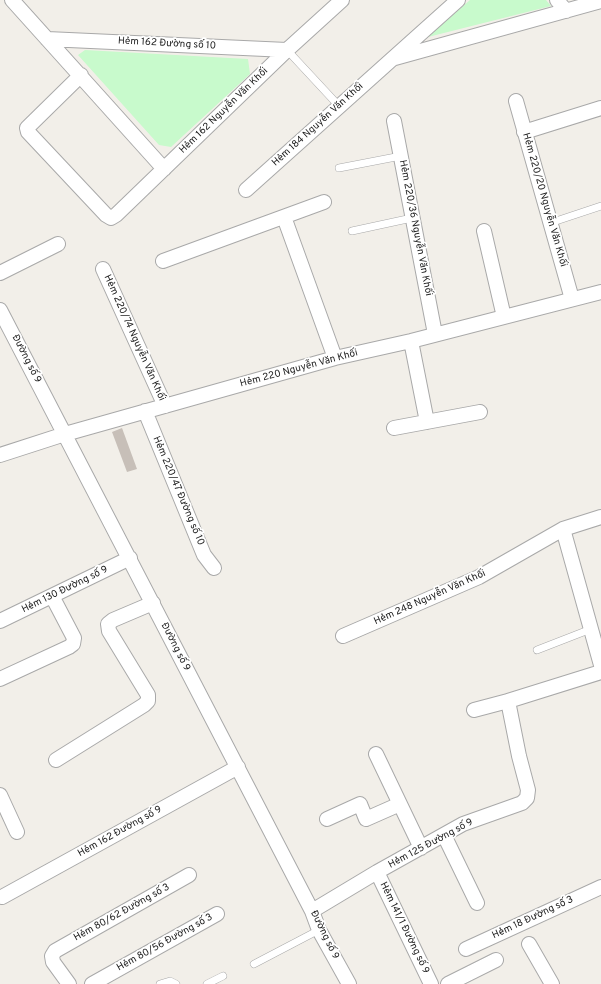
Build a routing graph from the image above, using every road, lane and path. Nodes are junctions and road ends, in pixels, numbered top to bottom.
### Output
1 (12, 0) edge
2 (342, 0) edge
3 (458, 0) edge
4 (557, 0) edge
5 (601, 1) edge
6 (566, 11) junction
7 (47, 38) junction
8 (287, 50) junction
9 (391, 59) junction
10 (81, 75) junction
11 (516, 100) dead end
12 (339, 106) junction
13 (601, 108) edge
14 (394, 122) dead end
15 (524, 132) junction
16 (401, 156) junction
17 (339, 168) dead end
18 (164, 169) junction
19 (246, 190) dead end
20 (324, 202) dead end
21 (601, 206) edge
22 (284, 217) junction
23 (412, 218) junction
24 (550, 223) junction
25 (352, 231) dead end
26 (484, 231) dead end
27 (58, 244) dead end
28 (163, 261) dead end
29 (103, 269) dead end
30 (0, 273) edge
31 (601, 292) edge
32 (572, 300) junction
33 (0, 310) edge
34 (504, 317) junction
35 (435, 334) junction
36 (411, 341) junction
37 (335, 358) junction
38 (165, 406) junction
39 (145, 412) junction
40 (480, 412) dead end
41 (427, 422) junction
42 (394, 428) dead end
43 (64, 434) junction
44 (0, 455) edge
45 (601, 517) edge
46 (562, 529) junction
47 (130, 558) junction
48 (214, 568) dead end
49 (52, 596) junction
50 (153, 603) junction
51 (0, 621) edge
52 (591, 629) junction
53 (343, 636) dead end
54 (537, 650) dead end
55 (601, 665) edge
56 (601, 672) edge
57 (0, 679) edge
58 (508, 700) junction
59 (474, 710) dead end
60 (376, 754) dead end
61 (56, 760) dead end
62 (238, 767) junction
63 (0, 795) edge
64 (400, 804) junction
65 (327, 820) dead end
66 (17, 832) dead end
67 (444, 835) junction
68 (421, 848) junction
69 (377, 872) junction
70 (190, 875) dead end
71 (601, 887) edge
72 (2, 897) dead end
73 (477, 903) dead end
74 (312, 910) junction
75 (217, 914) dead end
76 (319, 930) junction
77 (529, 944) dead end
78 (466, 949) dead end
79 (496, 960) dead end
80 (254, 964) dead end
81 (223, 976) dead end
82 (69, 984) edge
83 (92, 984) edge
84 (160, 984) edge
85 (176, 984) edge
86 (207, 984) edge
87 (349, 984) edge
88 (431, 984) edge
89 (448, 984) edge
90 (552, 984) edge

1 - 7 street
2 - 8 street, Hẻm 162 Nguyễn Văn Khối
3 - 9 street, Hẻm 184 Nguyễn Văn Khối
4 - 6 street
5 - 6 street, Hẻm 184 Nguyễn Văn Khối
6 - 9 street, Hẻm 184 Nguyễn Văn Khối
7 - 8 street, Hẻm 162 Đường số 10
7 - 10 street
8 - 12 lane
8 - 18 street, Hẻm 162 Nguyễn Văn Khối
9 - 12 street, Hẻm 184 Nguyễn Văn Khối
10 - 18 street
10 - 18 street, Hẻm 162 Nguyễn Văn Khối
11 - 15 street, Hẻm 220/20 Nguyễn Văn Khối
12 - 19 street, Hẻm 184 Nguyễn Văn Khối
13 - 15 street
14 - 16 street, Hẻm 220/36 Nguyễn Văn Khối
15 - 24 street, Hẻm 220/20 Nguyễn Văn Khối
16 - 17 lane
16 - 23 street, Hẻm 220/36 Nguyễn Văn Khối
20 - 22 street
21 - 24 lane
22 - 28 street
22 - 37 street
23 - 25 lane
23 - 35 street, Hẻm 220/36 Nguyễn Văn Khối
24 - 32 street, Hẻm 220/20 Nguyễn Văn Khối
26 - 34 street
27 - 30 street
29 - 38 street, Hẻm 220/74 Nguyễn Văn Khối
31 - 32 street, Hẻm 220 Nguyễn Văn Khối
32 - 34 street, Hẻm 220 Nguyễn Văn Khối
33 - 43 street, Đường số 9
34 - 35 street, Hẻm 220 Nguyễn Văn Khối
35 - 36 street, Hẻm 220 Nguyễn Văn Khối
36 - 37 street, Hẻm 220 Nguyễn Văn Khối
36 - 41 street
37 - 38 street, Hẻm 220 Nguyễn Văn Khối
38 - 39 street, Hẻm 220 Nguyễn Văn Khối
39 - 43 street, Hẻm 220 Nguyễn Văn Khối
39 - 48 street, Hẻm 220/47 Đường số 10
40 - 41 street
41 - 42 street
43 - 44 street, Hẻm 220 Nguyễn Văn Khối
43 - 47 street, Đường số 9
45 - 46 street, Hẻm 248 Nguyễn Văn Khối
46 - 52 street
46 - 53 street, Hẻm 248 Nguyễn Văn Khối
47 - 49 street, Hẻm 130 Đường số 9
47 - 50 street, Đường số 9
49 - 51 street, Hẻm 130 Đường số 9
49 - 57 street
50 - 61 street
50 - 62 street, Đường số 9
52 - 54 lane
52 - 55 street
56 - 58 street
58 - 59 street
58 - 67 street, Hẻm 125 Đường số 9
60 - 64 street
62 - 72 street, Hẻm 162 Đường số 9
62 - 74 street, Đường số 9
63 - 66 street
64 - 65 street
64 - 68 street
67 - 68 street, Hẻm 125 Đường số 9
67 - 73 street
68 - 69 street, Hẻm 125 Đường số 9
69 - 74 street, Hẻm 125 Đường số 9
69 - 88 street, Hẻm 141/1 Đường số 9
70 - 82 street, Hẻm 80/62 Đường số 3
71 - 78 street, Hẻm 18 Đường số 3
74 - 76 street, Đường số 9
75 - 83 street, Hẻm 80/56 Đường số 3
76 - 80 lane
76 - 87 street, Đường số 9
77 - 90 street
79 - 89 street
81 - 86 lane
84 - 85 lane

